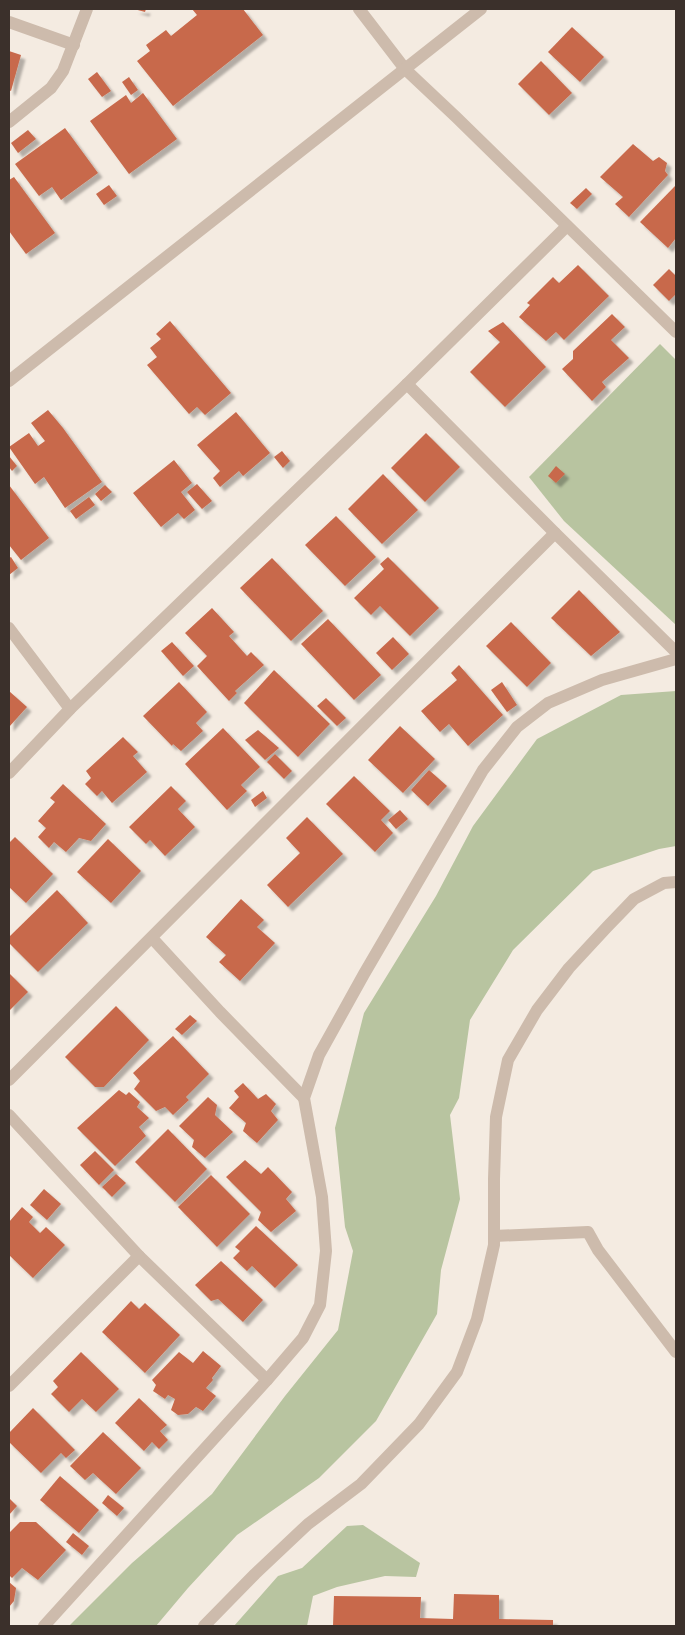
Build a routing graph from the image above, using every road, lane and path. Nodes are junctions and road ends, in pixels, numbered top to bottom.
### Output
1 (86, 9) edge
2 (359, 9) edge
3 (481, 9) edge
4 (9, 22) edge
5 (74, 45) junction
6 (405, 69) junction
7 (9, 122) edge
8 (567, 226) junction
9 (676, 332) edge
10 (9, 381) edge
11 (407, 384) junction
12 (555, 533) junction
13 (9, 628) edge
14 (676, 652) edge
15 (676, 659) edge
16 (70, 709) junction
17 (9, 773) edge
18 (676, 882) edge
19 (152, 938) junction
20 (9, 1080) edge
21 (304, 1098) junction
22 (9, 1116) edge
23 (494, 1236) junction
24 (139, 1256) junction
25 (676, 1352) edge
26 (268, 1380) junction
27 (9, 1386) edge
28 (44, 1626) edge
29 (204, 1626) edge

1 - 5 street
2 - 6 street
3 - 6 street
4 - 5 street
5 - 7 street
6 - 8 street
6 - 10 street
8 - 9 street
8 - 11 street
11 - 12 street
11 - 16 street
12 - 14 street
12 - 19 street
13 - 16 street
15 - 21 street
16 - 17 street
18 - 23 street
19 - 20 street
19 - 21 street
21 - 26 street
22 - 24 street
23 - 25 street
23 - 29 street
24 - 26 street
24 - 27 street
26 - 28 street

